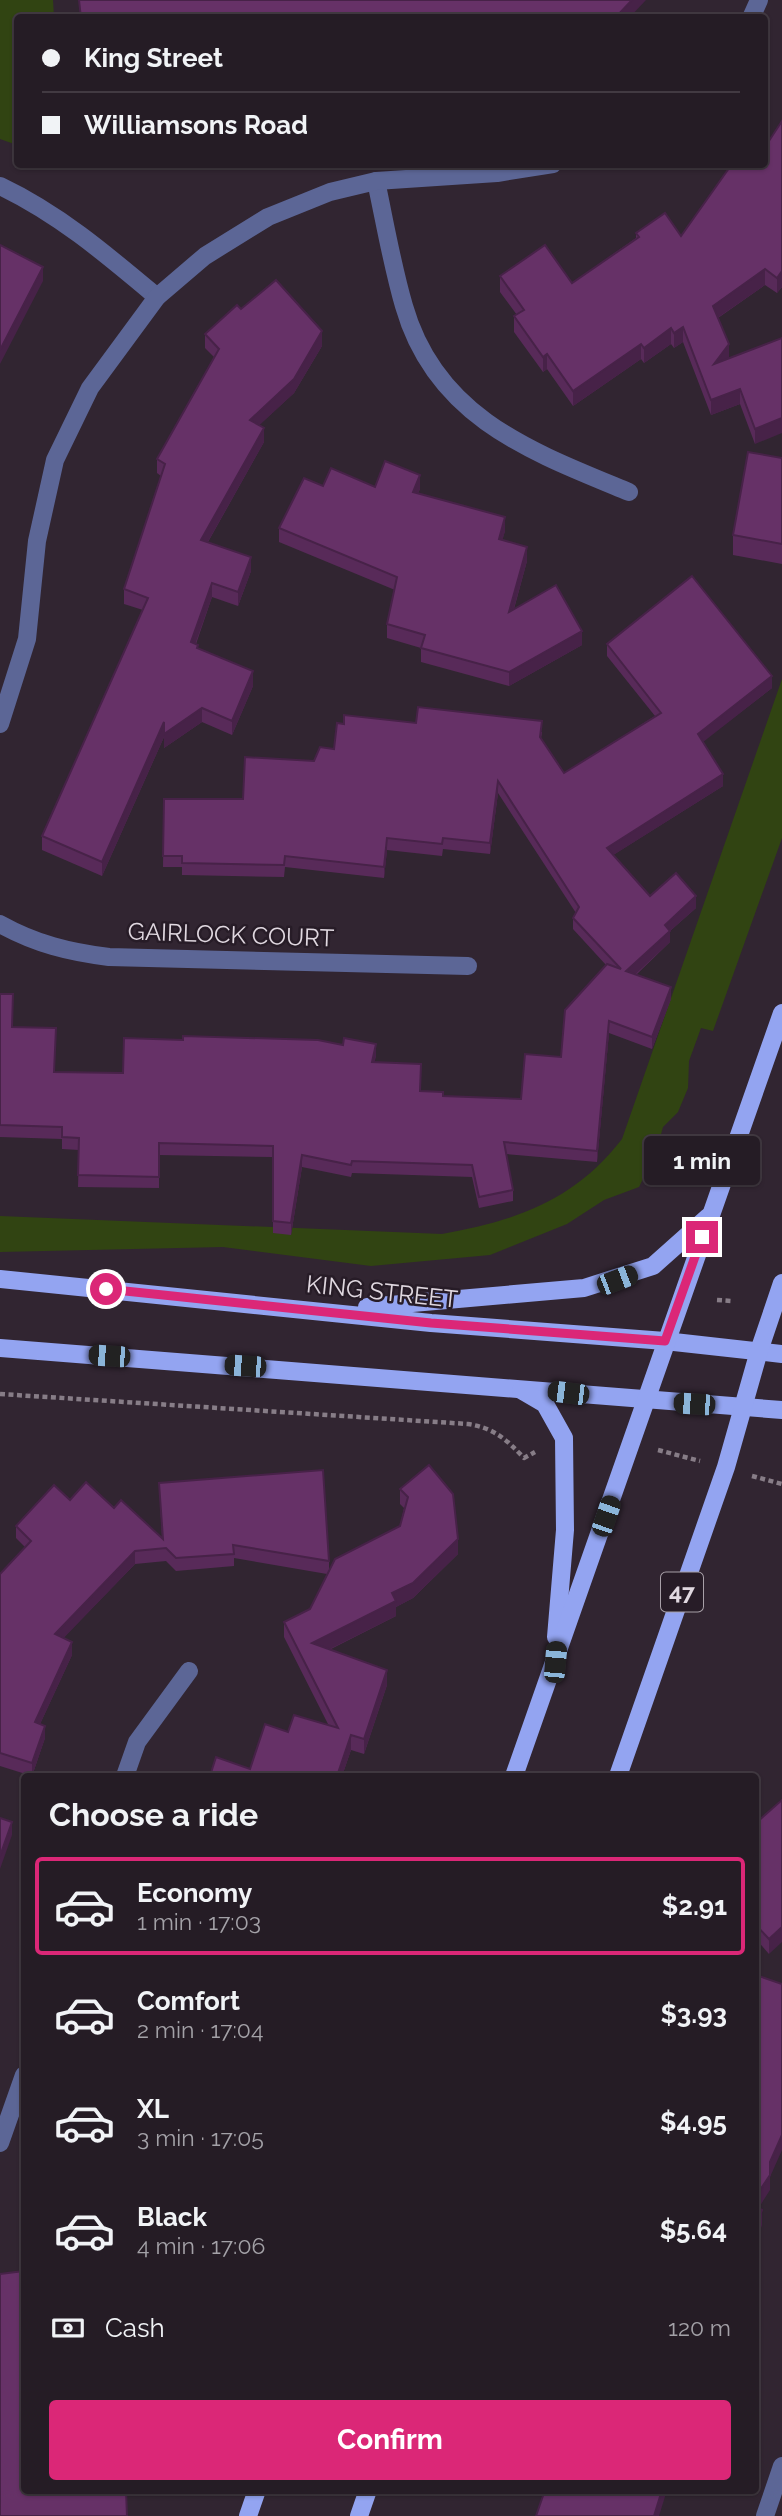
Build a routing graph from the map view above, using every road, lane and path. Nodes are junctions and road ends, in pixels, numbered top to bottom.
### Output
1 (529, 168) edge
2 (376, 181) junction
3 (0, 186) edge
4 (157, 297) junction
5 (629, 492) dead end
6 (0, 724) edge
7 (0, 924) edge
8 (468, 966) dead end
9 (782, 1013) edge
10 (710, 1215) junction
11 (0, 1279) edge
12 (782, 1283) edge
13 (717, 1300) dead end
14 (732, 1301) dead end
15 (318, 1309) junction
16 (665, 1341) junction
17 (0, 1348) edge
18 (759, 1351) junction
19 (782, 1354) edge
20 (517, 1387) junction
21 (0, 1394) edge
22 (644, 1400) junction
23 (744, 1407) junction
24 (782, 1410) edge
25 (564, 1438) junction
26 (631, 1443) junction
27 (726, 1467) junction
28 (782, 1484) edge
29 (555, 1662) junction
30 (189, 1671) dead end
31 (126, 1773) edge
32 (515, 1773) edge
33 (619, 1773) edge
34 (21, 2084) edge
35 (0, 2143) edge
36 (782, 2466) edge
37 (256, 2494) edge
38 (367, 2494) edge
39 (248, 2516) edge
40 (359, 2516) edge
41 (765, 2516) edge

1 - 2 street
2 - 4 street
2 - 5 street
3 - 4 street
4 - 6 street
7 - 8 street, GAIRLOCK COURT
9 - 10 main road
10 - 15 main road
10 - 16 main road
11 - 15 main road, KING STREET
12 - 18 main road, 47
13 - 14 path
15 - 16 main road, KING STREET
16 - 18 main road, KING STREET
16 - 22 main road
17 - 20 main road
18 - 19 main road, KING STREET
18 - 23 main road, 47
20 - 22 main road
20 - 25 main road
21 - 25 path
22 - 23 main road
22 - 26 main road
23 - 24 main road
23 - 27 main road, 47
25 - 29 main road
26 - 27 path
26 - 29 main road
27 - 28 path
27 - 33 main road, 47
29 - 32 main road
30 - 31 street
34 - 35 street
36 - 41 street
37 - 39 main road
38 - 40 main road

